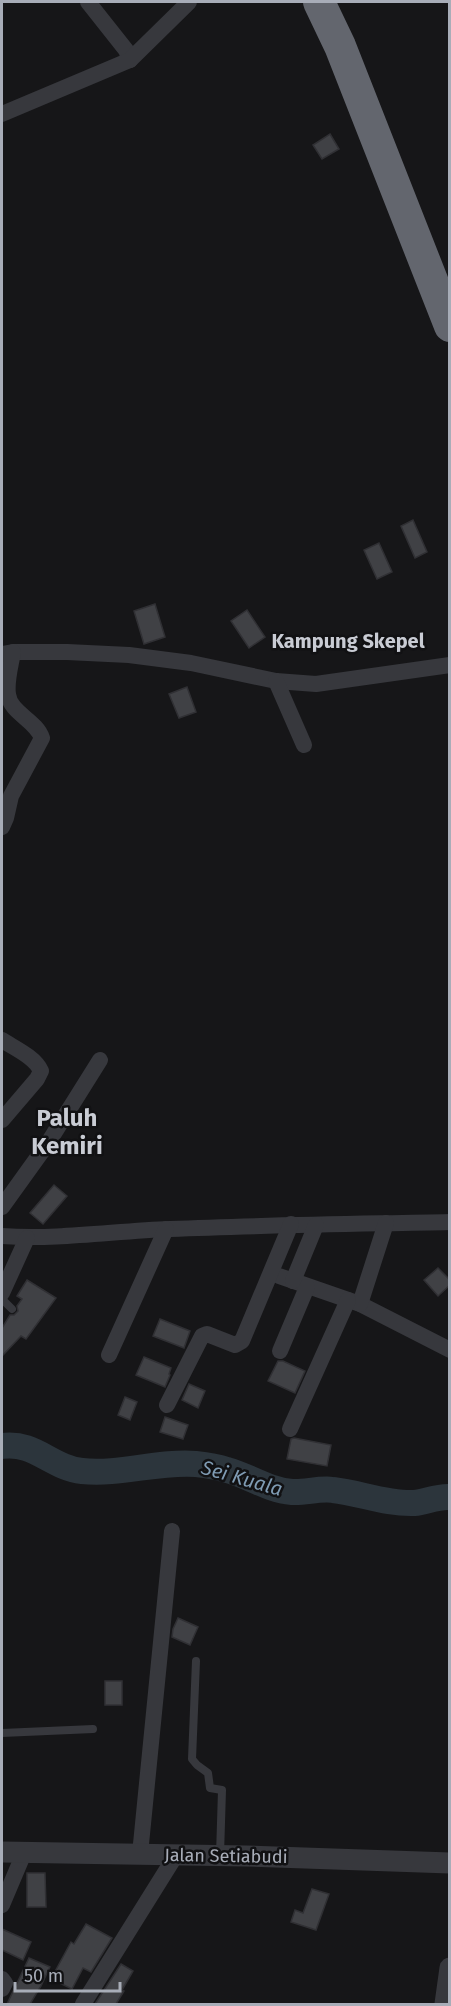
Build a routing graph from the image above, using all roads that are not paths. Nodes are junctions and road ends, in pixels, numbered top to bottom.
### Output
1 (88, 2) edge
2 (189, 2) edge
3 (319, 2) edge
4 (339, 2) edge
5 (130, 60) junction
6 (2, 114) edge
7 (450, 279) edge
8 (450, 326) edge
9 (7, 653) edge
10 (450, 664) edge
11 (276, 681) junction
12 (304, 745) dead end
13 (2, 827) edge
14 (2, 1040) edge
15 (99, 1060) dead end
16 (2, 1120) edge
17 (2, 1207) edge
18 (450, 1222) edge
19 (386, 1223) junction
20 (291, 1224) junction
21 (316, 1225) junction
22 (166, 1229) junction
23 (2, 1236) edge
24 (27, 1238) junction
25 (293, 1281) junction
26 (2, 1293) edge
27 (2, 1299) edge
28 (354, 1302) junction
29 (12, 1309) dead end
30 (450, 1350) edge
31 (280, 1351) dead end
32 (109, 1356) dead end
33 (167, 1406) dead end
34 (290, 1429) dead end
35 (172, 1531) dead end
36 (196, 1661) dead end
37 (93, 1729) dead end
38 (2, 1733) edge
39 (2, 1852) edge
40 (24, 1853) junction
41 (140, 1854) junction
42 (176, 1855) junction
43 (220, 1856) junction
44 (450, 1863) edge
45 (2, 1905) edge
46 (449, 1970) edge
47 (2, 1979) edge
48 (2, 1989) edge
49 (83, 2004) edge
50 (445, 2004) edge

1 - 5 street
2 - 5 street
3 - 8 highway
4 - 7 highway
5 - 6 street
9 - 11 street
9 - 13 street
10 - 11 street
11 - 12 street
14 - 16 street
15 - 17 street
18 - 19 street
19 - 21 street
19 - 28 street
20 - 21 street
20 - 22 street
20 - 33 street
21 - 25 street
22 - 24 street
22 - 32 street
23 - 24 street
24 - 26 street
25 - 28 street
25 - 31 street
27 - 29 lane
28 - 30 street
28 - 34 street
35 - 41 street
36 - 43 lane
37 - 38 lane
39 - 40 street, Jalan Setiabudi
40 - 41 street, Jalan Setiabudi
40 - 45 street
41 - 42 street, Jalan Setiabudi
42 - 43 street, Jalan Setiabudi
42 - 49 street
43 - 44 street, Jalan Setiabudi
46 - 50 street
47 - 48 street

